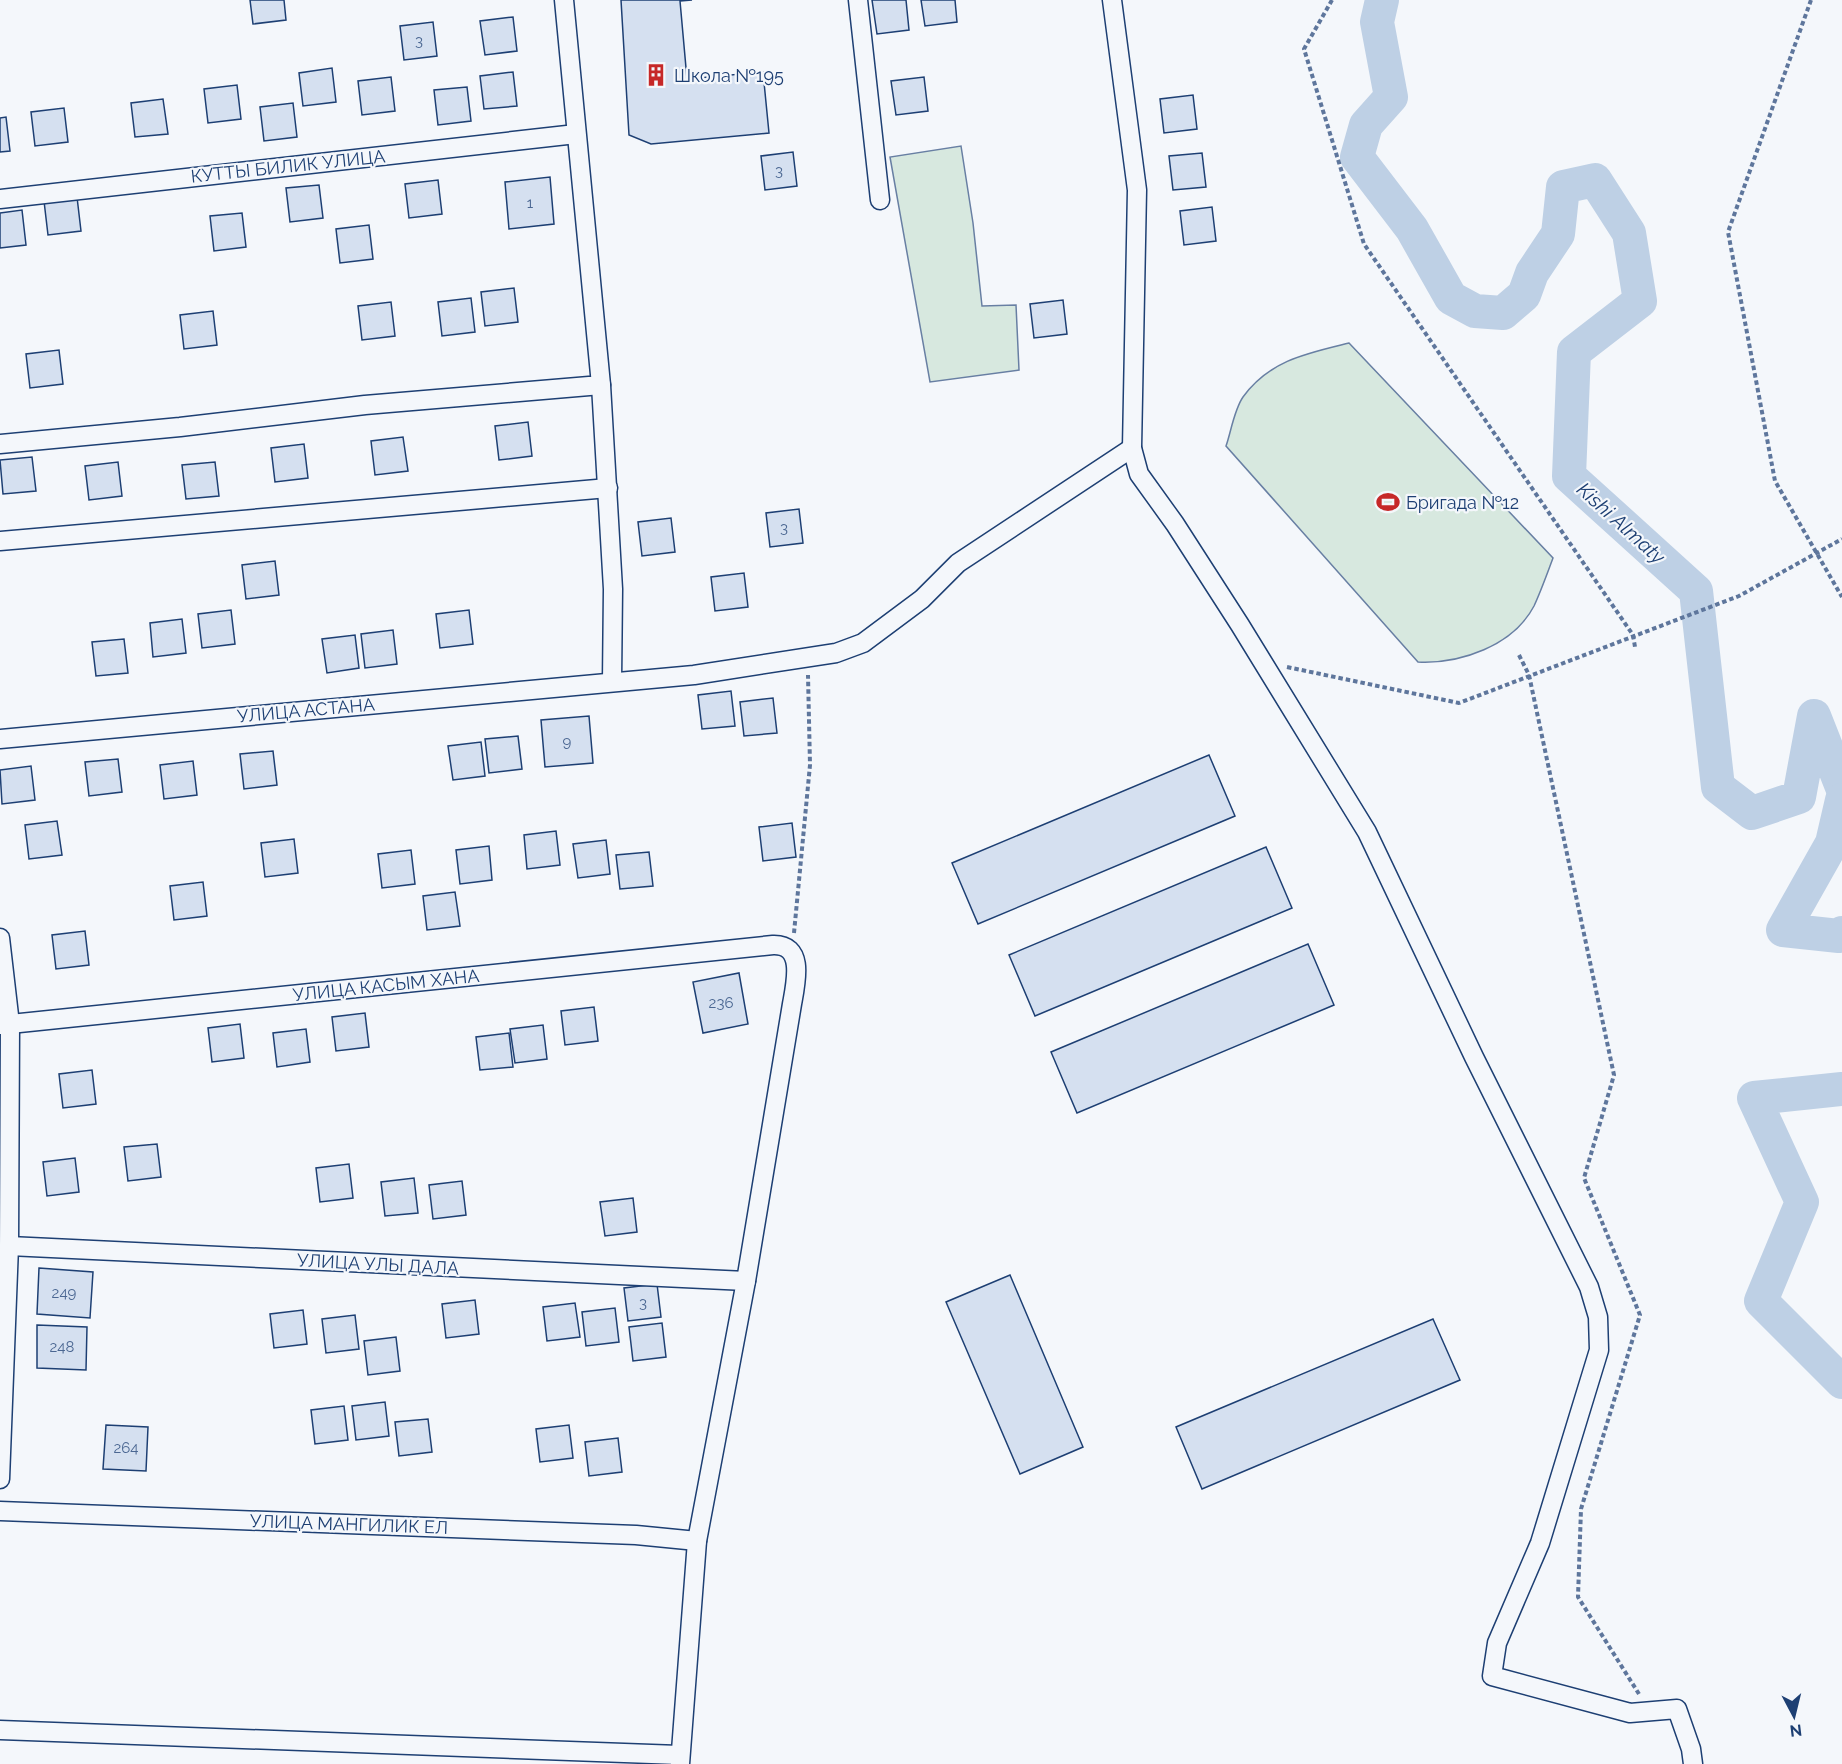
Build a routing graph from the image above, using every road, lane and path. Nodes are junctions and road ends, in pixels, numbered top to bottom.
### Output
1 (564, 0) edge
2 (858, 0) edge
3 (1112, 0) edge
4 (1332, 0) edge
5 (1811, 0) edge
6 (576, 134) junction
7 (0, 199) edge
8 (880, 200) dead end
9 (601, 385) junction
10 (0, 444) edge
11 (1132, 448) junction
12 (608, 489) junction
13 (1842, 539) edge
14 (0, 541) edge
15 (1817, 553) junction
16 (1842, 597) edge
17 (1633, 635) junction
18 (1635, 647) dead end
19 (1519, 655) dead end
20 (807, 659) junction
21 (1262, 662) junction
22 (1529, 675) junction
23 (612, 681) junction
24 (0, 739) edge
25 (0, 938) edge
26 (792, 951) junction
27 (5, 1024) edge
28 (9, 1246) junction
29 (746, 1281) junction
30 (0, 1479) edge
31 (0, 1511) edge
32 (697, 1541) junction
33 (1650, 1711) junction
34 (0, 1730) edge
35 (680, 1760) edge
36 (1693, 1764) edge

1 - 6 street
2 - 8 street
3 - 11 street
4 - 17 path
5 - 15 path
6 - 7 street, КУТТЫ БИЛИК УЛИЦА
6 - 9 street
9 - 10 street
9 - 12 street
11 - 20 street, УЛИЦА АСТАНА
11 - 21 street
12 - 14 street
12 - 23 street
13 - 15 path
15 - 16 path
15 - 17 path
17 - 18 path
17 - 22 path
19 - 22 path
20 - 23 street, УЛИЦА АСТАНА
20 - 26 path
21 - 22 path
21 - 33 street
22 - 33 path
23 - 24 street, УЛИЦА АСТАНА
25 - 27 street
26 - 27 street, УЛИЦА КАСЫМ ХАНА
26 - 29 street
27 - 28 street
28 - 29 street, УЛИЦА УЛЫ ДАЛА
28 - 30 street
29 - 32 street
31 - 32 street, УЛИЦА МАНГИЛИК ЕЛ
32 - 35 street
33 - 36 street
34 - 35 street

